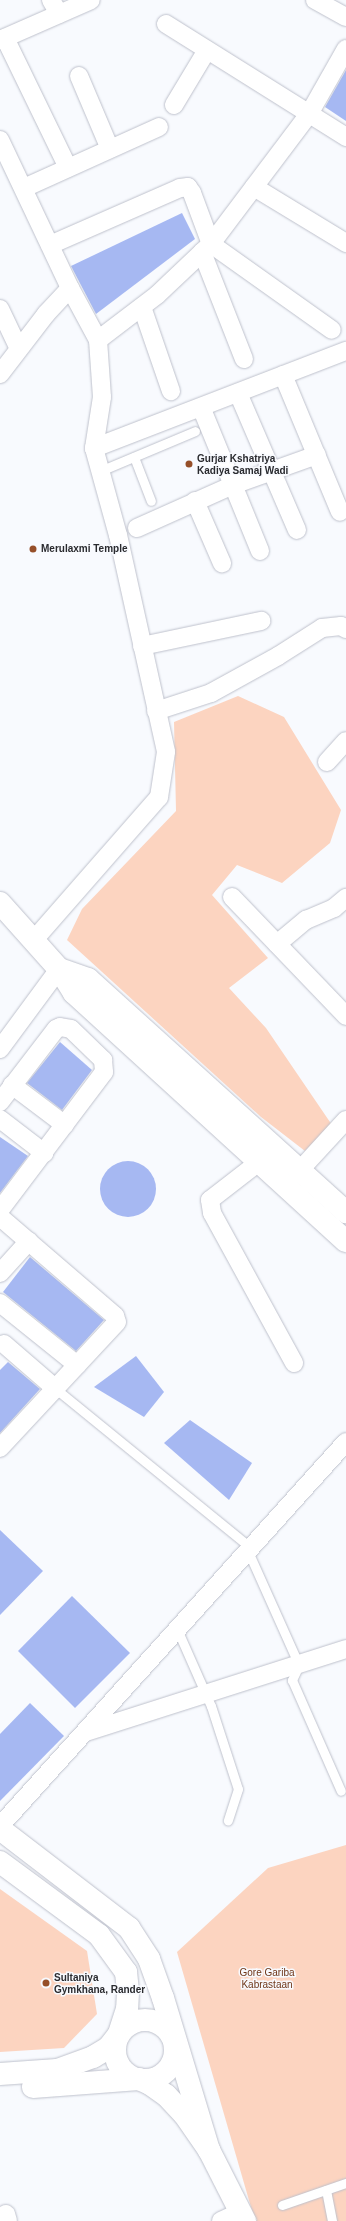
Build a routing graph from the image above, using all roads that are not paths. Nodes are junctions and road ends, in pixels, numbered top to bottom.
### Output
1 (91, 0) edge
2 (315, 0) edge
3 (55, 7) edge
4 (346, 17) edge
5 (166, 24) dead end
6 (3, 39) edge
7 (346, 49) edge
8 (207, 50) junction
9 (79, 76) dead end
10 (174, 105) dead end
11 (309, 114) junction
12 (159, 127) dead end
13 (346, 137) edge
14 (0, 140) edge
15 (110, 149) junction
16 (68, 168) junction
17 (254, 187) junction
18 (24, 188) junction
19 (346, 243) edge
20 (50, 245) junction
21 (206, 248) junction
22 (70, 288) junction
23 (142, 307) junction
24 (0, 309) edge
25 (332, 330) dead end
26 (98, 340) junction
27 (19, 349) junction
28 (346, 351) edge
29 (244, 359) dead end
30 (0, 374) edge
31 (283, 375) junction
32 (171, 391) dead end
33 (238, 393) junction
34 (201, 407) junction
35 (195, 431) dead end
36 (94, 448) junction
37 (317, 455) junction
38 (134, 457) junction
39 (272, 470) junction
40 (100, 471) junction
41 (233, 485) junction
42 (151, 501) dead end
43 (195, 501) junction
44 (340, 512) dead end
45 (137, 528) dead end
46 (297, 530) dead end
47 (260, 551) dead end
48 (222, 563) dead end
49 (261, 621) dead end
50 (346, 629) edge
51 (142, 646) junction
52 (156, 710) junction
53 (346, 741) edge
54 (327, 762) dead end
55 (232, 897) dead end
56 (346, 898) edge
57 (0, 903) edge
58 (33, 941) junction
59 (277, 944) junction
60 (59, 969) junction
61 (346, 1016) edge
62 (0, 1049) edge
63 (12, 1085) junction
64 (0, 1102) edge
65 (0, 1119) edge
66 (346, 1120) edge
67 (65, 1125) junction
68 (44, 1153) junction
69 (259, 1162) junction
70 (300, 1170) junction
71 (0, 1210) edge
72 (346, 1212) edge
73 (0, 1217) edge
74 (29, 1240) junction
75 (346, 1241) edge
76 (0, 1273) edge
77 (0, 1303) edge
78 (24, 1323) junction
79 (2, 1346) edge
80 (294, 1363) dead end
81 (77, 1365) junction
82 (56, 1389) junction
83 (346, 1442) edge
84 (0, 1448) edge
85 (249, 1548) junction
86 (178, 1629) junction
87 (346, 1649) edge
88 (299, 1665) junction
89 (205, 1692) junction
90 (84, 1733) junction
91 (341, 1790) dead end
92 (228, 1820) dead end
93 (0, 1826) edge
94 (0, 1829) edge
95 (0, 1862) edge
96 (119, 2034) junction
97 (174, 2040) junction
98 (0, 2074) edge
99 (139, 2079) junction
100 (0, 2090) edge
101 (209, 2150) junction
102 (346, 2183) edge
103 (326, 2190) junction
104 (282, 2205) dead end
105 (235, 2218) edge
106 (332, 2221) edge

1 - 3 street
2 - 4 street
3 - 6 street
5 - 8 street
6 - 16 street
7 - 11 street
8 - 10 street
8 - 11 street
9 - 15 street
11 - 13 street
11 - 17 street
12 - 15 street
14 - 18 street
15 - 16 street
16 - 18 street
17 - 19 street
17 - 21 street
18 - 20 street
20 - 21 street
20 - 22 street
21 - 23 street
21 - 25 street
21 - 29 street
22 - 26 street
22 - 27 street
23 - 26 street
23 - 32 street
24 - 27 street
26 - 36 street
27 - 30 street
28 - 31 street
31 - 33 street
31 - 37 street
33 - 34 street
33 - 39 street
34 - 36 street
34 - 41 street
35 - 38 lane
36 - 40 street
37 - 39 street
37 - 44 street
38 - 40 lane
38 - 42 lane
39 - 41 street
39 - 46 street
40 - 51 street
41 - 43 street
41 - 47 street
43 - 45 street
43 - 48 street
49 - 51 street
50 - 52 street
51 - 52 street
52 - 58 street
53 - 54 street
55 - 59 street
56 - 59 street
57 - 58 street
58 - 60 street
59 - 61 street
60 - 62 street
60 - 69 street
60 - 70 street
63 - 64 street
63 - 67 street
63 - 67 street
65 - 68 street
66 - 70 street
67 - 68 street
68 - 71 street
69 - 75 street
69 - 80 street
70 - 72 street
73 - 74 street
74 - 76 street
74 - 81 street
77 - 78 street
78 - 79 street
78 - 81 street
79 - 82 street
81 - 82 street
82 - 84 street
82 - 85 lane
83 - 85 street
85 - 86 street
85 - 88 lane
86 - 89 lane
86 - 90 street
87 - 88 street
88 - 89 street
88 - 91 lane
89 - 90 street
89 - 92 lane
90 - 93 street
94 - 97 street
95 - 96 street
96 - 97 street
96 - 98 street
96 - 99 street
97 - 99 street
97 - 101 street
99 - 100 street
99 - 101 street
101 - 105 street
102 - 103 lane
103 - 104 lane
103 - 106 lane

